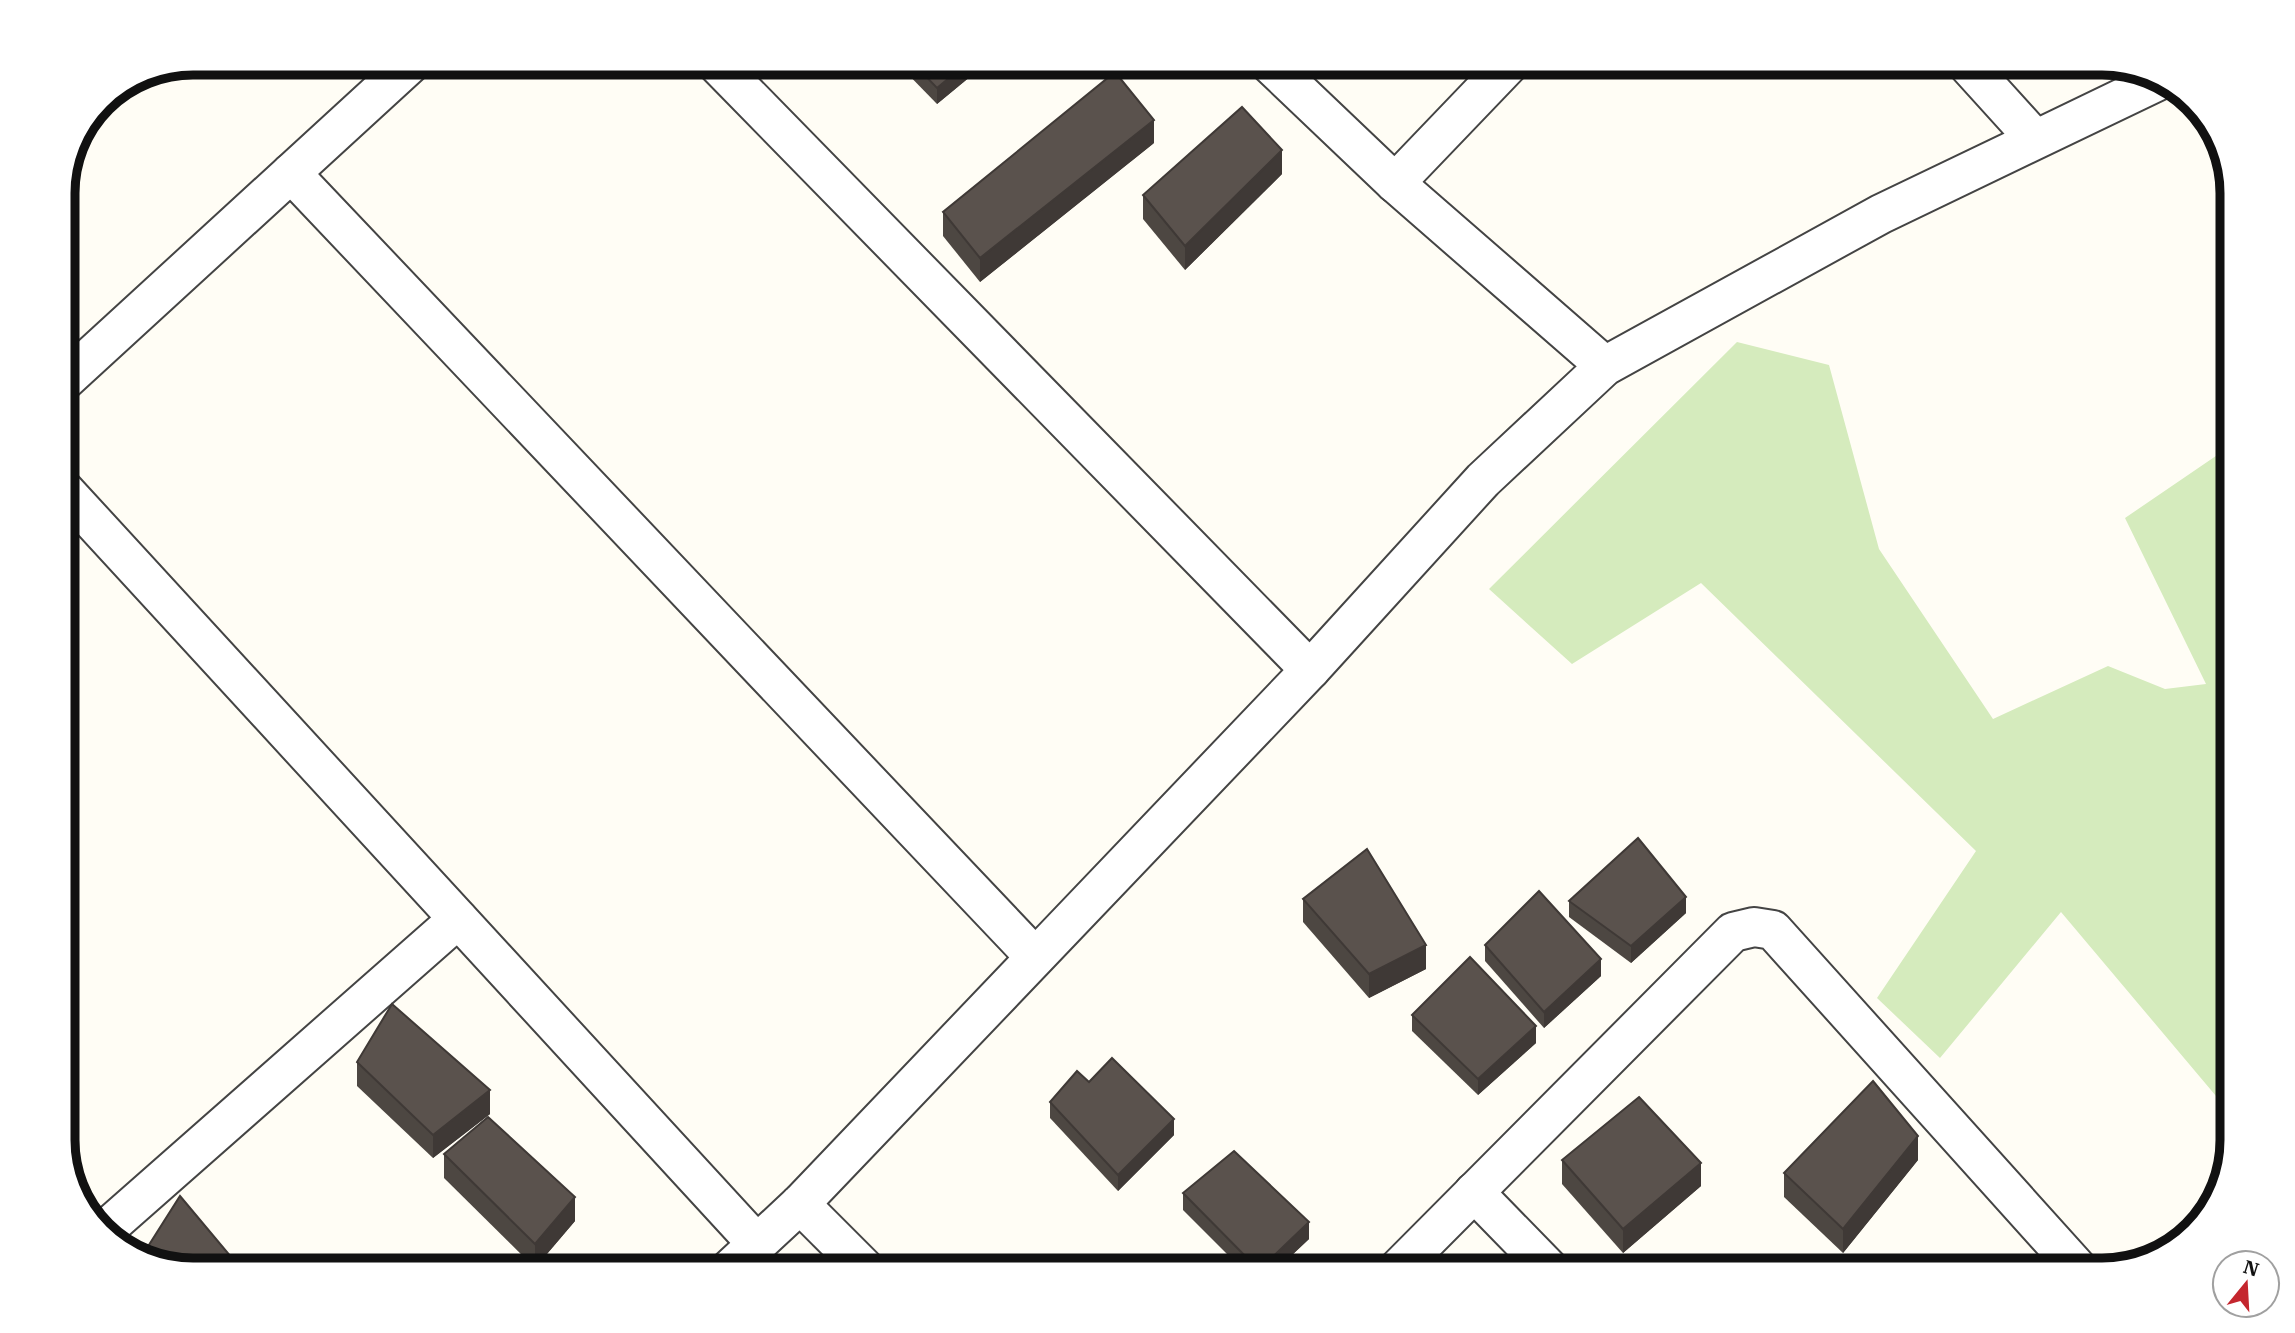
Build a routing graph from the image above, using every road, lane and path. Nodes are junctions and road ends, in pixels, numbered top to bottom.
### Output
1 (398, 75) edge
2 (728, 75) edge
3 (1282, 75) edge
4 (1498, 75) edge
5 (1977, 75) edge
6 (2149, 85) edge
7 (2034, 138) junction
8 (291, 173) junction
9 (1395, 183) junction
10 (1605, 366) junction
11 (76, 370) edge
12 (76, 503) edge
13 (1310, 670) junction
14 (458, 919) junction
15 (1035, 957) junction
16 (1475, 1192) junction
17 (800, 1204) junction
18 (111, 1223) edge
19 (757, 1244) junction
20 (742, 1258) edge
21 (854, 1258) edge
22 (1408, 1258) edge
23 (1538, 1258) edge
24 (2068, 1258) edge

1 - 8 street
2 - 13 street
3 - 9 street
4 - 9 street
5 - 7 street
6 - 7 street
7 - 10 street
8 - 11 street
8 - 15 street
9 - 10 street
10 - 13 street
12 - 14 street
13 - 15 street
14 - 18 street
14 - 19 street
15 - 17 street
16 - 22 street
16 - 23 street
16 - 24 street
17 - 19 street
17 - 21 street
19 - 20 street

